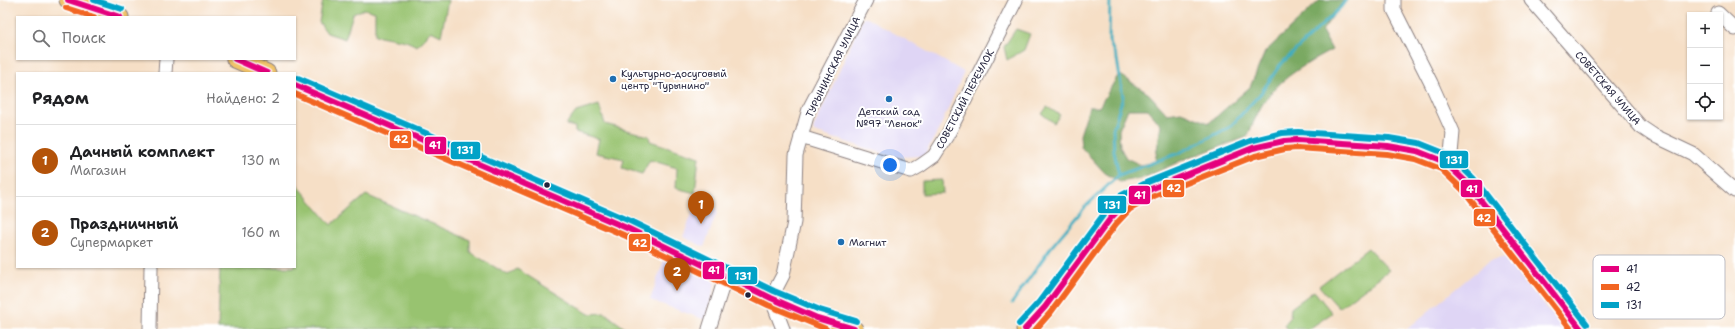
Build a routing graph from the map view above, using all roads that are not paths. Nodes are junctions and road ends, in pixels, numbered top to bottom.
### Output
1 (68, 0) edge
2 (866, 0) edge
3 (1016, 0) edge
4 (1394, 0) edge
5 (1531, 0) edge
6 (117, 16) edge
7 (1723, 18) edge
8 (1735, 29) edge
9 (166, 60) edge
10 (237, 60) edge
11 (165, 72) edge
12 (265, 72) edge
13 (296, 85) edge
14 (801, 137) junction
15 (1445, 162) junction
16 (1735, 191) edge
17 (152, 268) edge
18 (726, 275) junction
19 (771, 298) junction
20 (150, 329) edge
21 (709, 329) edge
22 (783, 329) edge
23 (854, 329) edge
24 (1025, 329) edge
25 (1581, 329) edge

1 - 6 main road
2 - 14 street, ТУРЫНИНСКАЯ УЛИЦА
3 - 14 street, СОВЕТСКИЙ ПЕРЕУЛОК
4 - 15 street
5 - 16 street, СОВЕТСКАЯ УЛИЦА
7 - 8 street
9 - 11 street
10 - 12 main road
13 - 18 main road
14 - 19 street, ТУРЫНИНСКАЯ УЛИЦА
15 - 24 main road
15 - 25 main road
17 - 20 street
18 - 19 main road
18 - 21 street
19 - 22 street
19 - 23 main road

